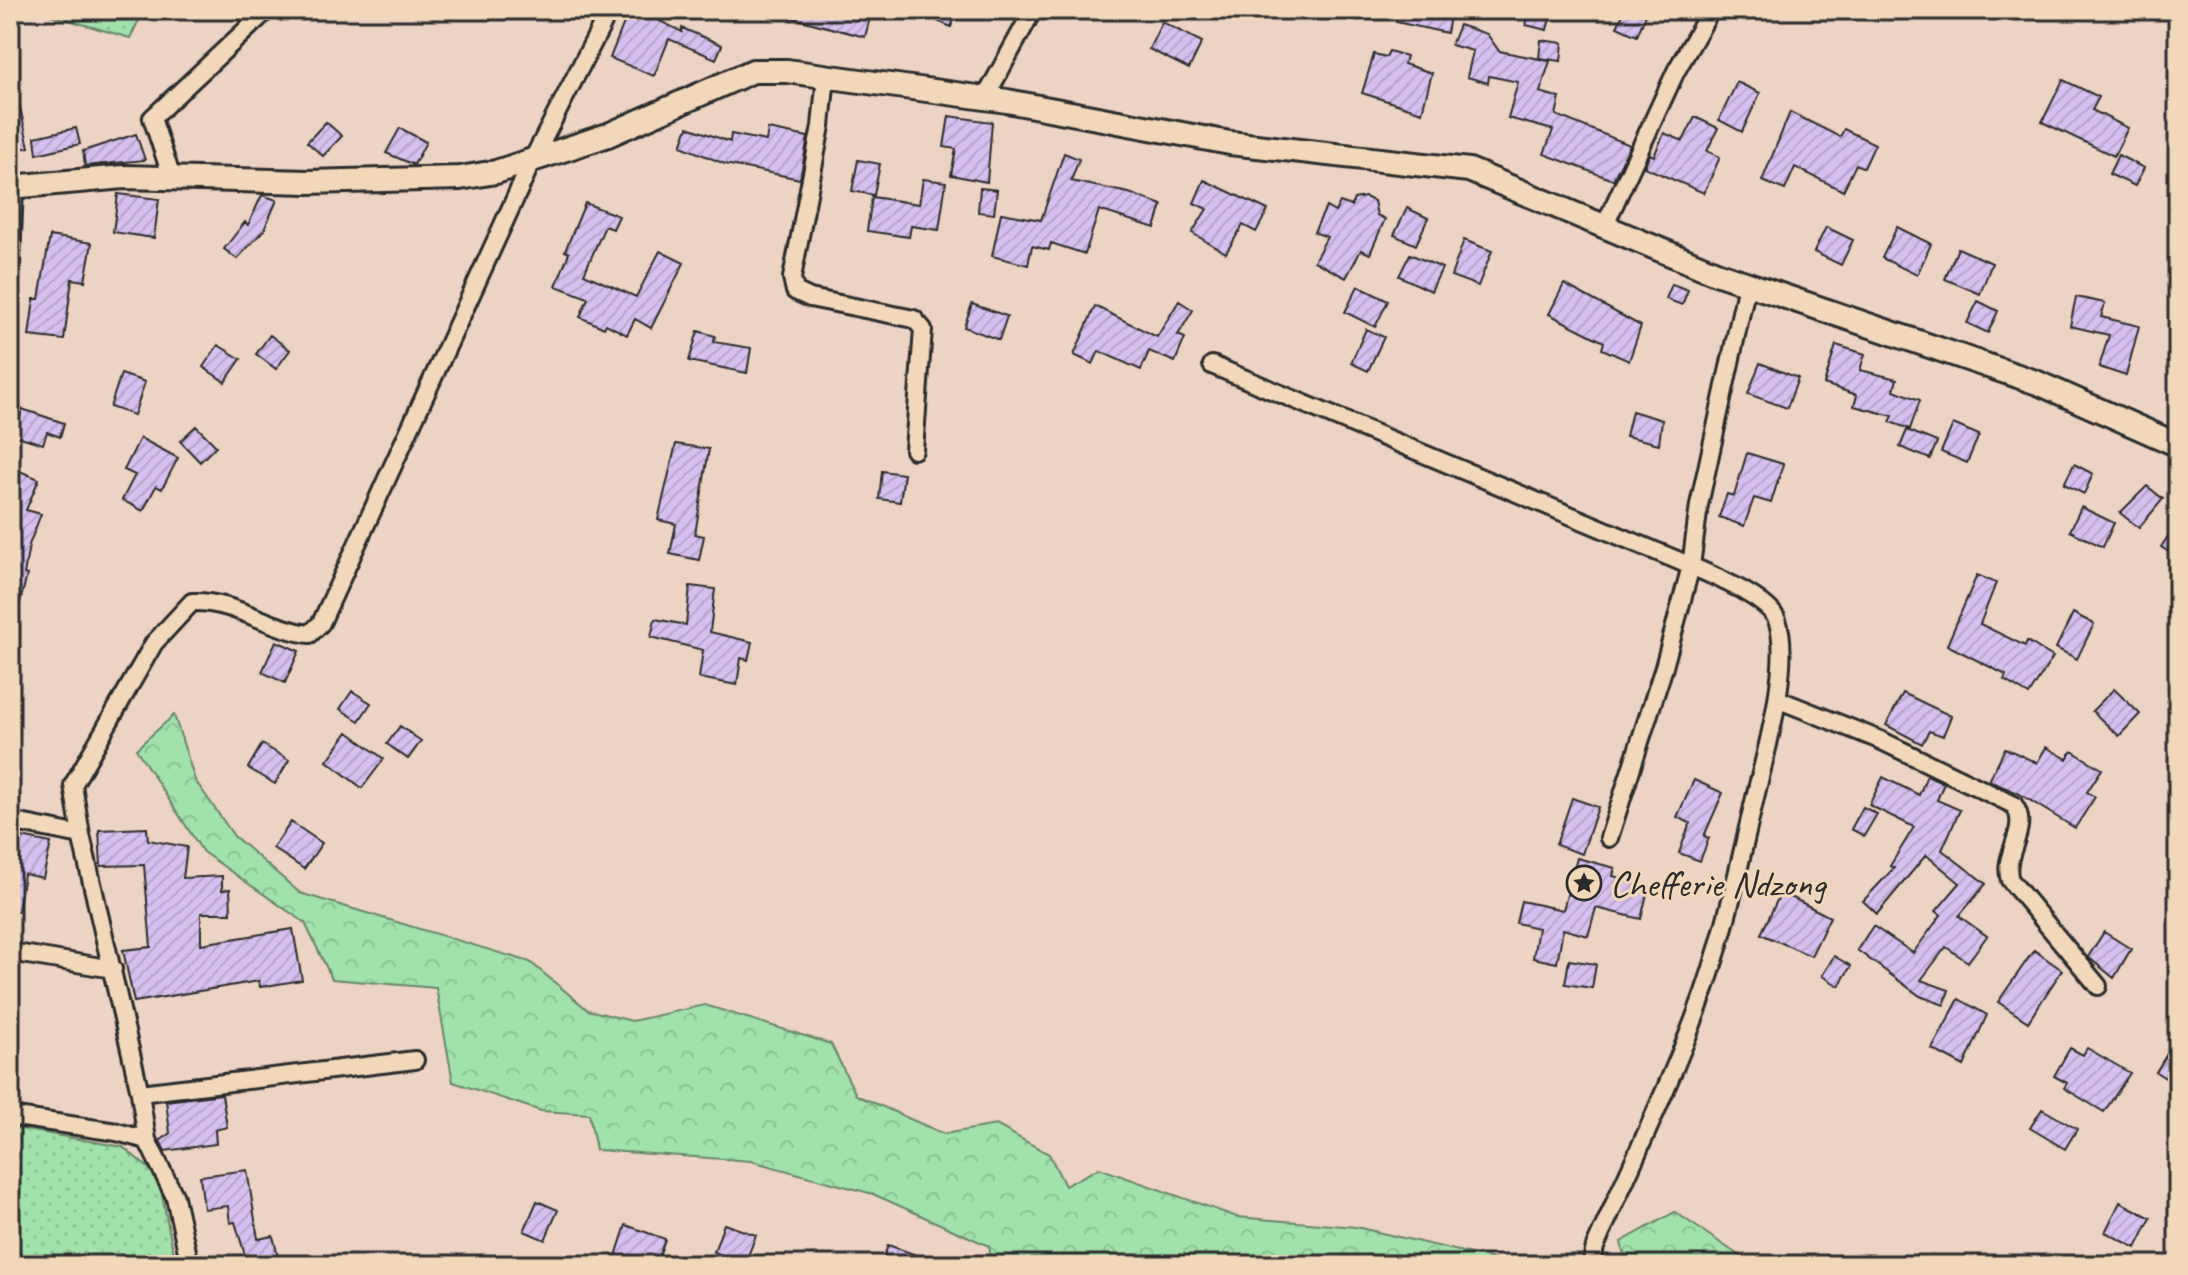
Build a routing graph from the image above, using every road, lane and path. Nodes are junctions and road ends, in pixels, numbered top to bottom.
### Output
1 (604, 10) edge
2 (1033, 10) edge
3 (1711, 10) edge
4 (264, 13) dead end
5 (826, 76) junction
6 (985, 98) junction
7 (533, 159) junction
8 (172, 178) junction
9 (12, 188) edge
10 (1604, 227) junction
11 (10, 284) edge
12 (1747, 285) junction
13 (1212, 365) dead end
14 (2178, 445) edge
15 (914, 450) dead end
16 (1691, 566) junction
17 (1777, 699) junction
18 (10, 821) edge
19 (81, 835) junction
20 (1609, 838) dead end
21 (10, 952) edge
22 (113, 969) junction
23 (2098, 986) dead end
24 (415, 1060) dead end
25 (140, 1093) junction
26 (10, 1116) edge
27 (147, 1140) junction
28 (190, 1265) edge
29 (1591, 1265) edge

1 - 7 street
2 - 6 street
3 - 10 street
4 - 8 street
5 - 6 street
5 - 7 street
5 - 15 street
6 - 10 street
7 - 8 street
7 - 19 street
8 - 9 street
9 - 11 street
10 - 12 street
12 - 14 street
12 - 16 street
13 - 16 street
16 - 17 street
16 - 20 street
17 - 23 street
17 - 29 street
18 - 19 street
19 - 22 street
21 - 22 street
22 - 25 street
24 - 25 street
25 - 27 street
26 - 27 street
27 - 28 street

